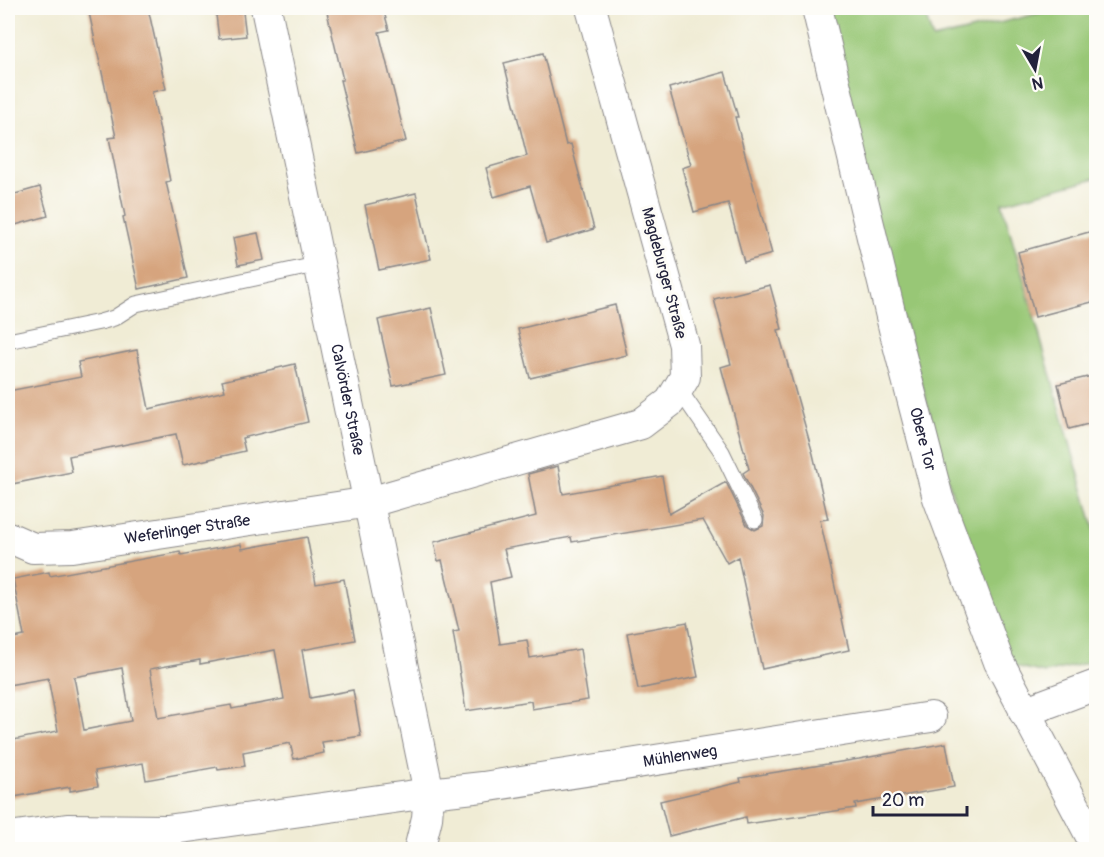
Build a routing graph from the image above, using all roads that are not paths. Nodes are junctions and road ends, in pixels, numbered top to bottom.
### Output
1 (266, 8) edge
2 (591, 8) edge
3 (817, 8) edge
4 (320, 264) junction
5 (8, 341) edge
6 (678, 388) junction
7 (370, 502) junction
8 (755, 520) dead end
9 (8, 537) edge
10 (1096, 685) edge
11 (1024, 712) junction
12 (931, 717) dead end
13 (429, 793) junction
14 (8, 837) edge
15 (1096, 846) edge
16 (419, 849) edge

1 - 4 street, Calvörder Straße
2 - 6 street, Magdeburger Straße
3 - 11 street, Obere Tor
4 - 5 lane
4 - 7 street, Calvörder Straße
6 - 7 street, Magdeburger Straße
6 - 8 lane
7 - 9 street, Weferlinger Straße
7 - 13 street, Calvörder Straße
10 - 11 street
11 - 15 street, Obere Tor
12 - 13 street, Mühlenweg
13 - 14 street, Mühlenweg
13 - 16 street

